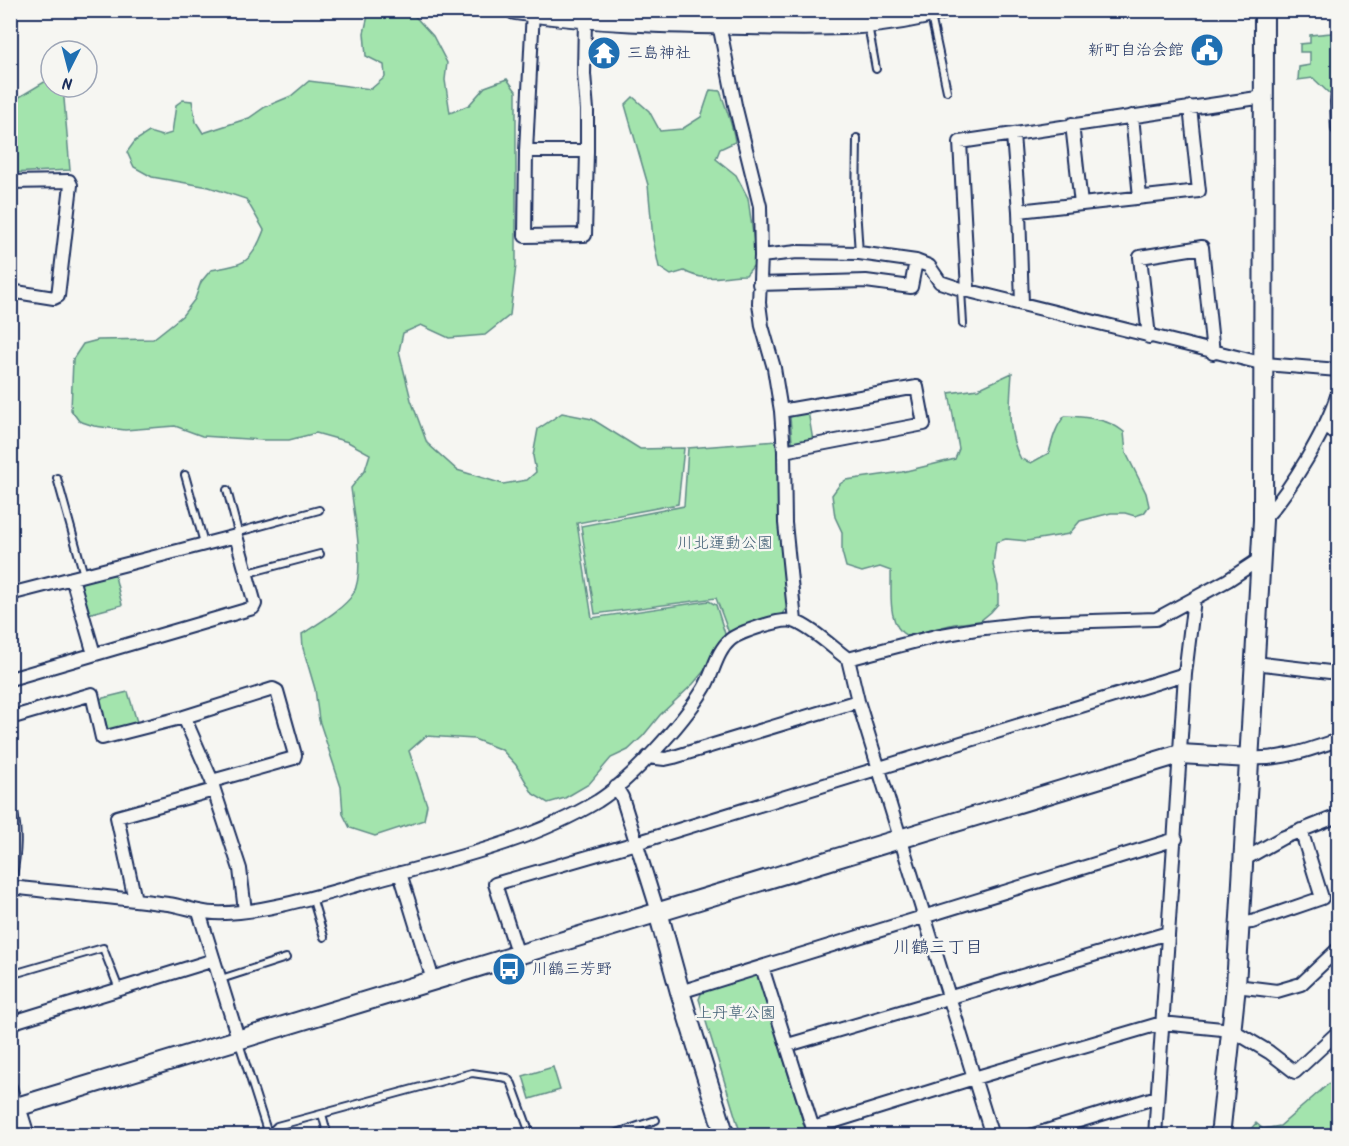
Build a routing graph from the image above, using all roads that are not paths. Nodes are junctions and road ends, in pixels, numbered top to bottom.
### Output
1 (1264, 10) edge
2 (527, 11) edge
3 (930, 12) edge
4 (583, 16) edge
5 (778, 18) edge
6 (863, 20) edge
7 (719, 24) junction
8 (876, 69) dead end
9 (947, 92) dead end
10 (1338, 93) edge
11 (1264, 97) junction
12 (1190, 107) junction
13 (1131, 116) junction
14 (1071, 124) junction
15 (1338, 129) edge
16 (1013, 135) junction
17 (857, 138) dead end
18 (526, 151) junction
19 (587, 151) junction
20 (10, 182) edge
21 (1140, 197) junction
22 (1082, 204) junction
23 (1018, 211) junction
24 (859, 253) junction
25 (762, 256) junction
26 (916, 261) junction
27 (759, 284) junction
28 (964, 290) junction
29 (10, 291) edge
30 (1022, 304) junction
31 (963, 324) dead end
32 (1149, 337) junction
33 (1213, 352) junction
34 (1265, 364) junction
35 (1338, 370) edge
36 (1338, 393) edge
37 (781, 411) junction
38 (1324, 426) junction
39 (1338, 435) edge
40 (784, 451) junction
41 (185, 475) dead end
42 (57, 478) dead end
43 (226, 490) dead end
44 (319, 510) dead end
45 (1263, 520) junction
46 (237, 534) junction
47 (204, 543) junction
48 (320, 554) dead end
49 (1260, 559) junction
50 (248, 573) junction
51 (78, 576) junction
52 (10, 594) edge
53 (1194, 599) junction
54 (795, 621) junction
55 (94, 654) junction
56 (848, 659) junction
57 (1255, 663) junction
58 (1338, 673) edge
59 (1185, 674) junction
60 (10, 679) edge
61 (858, 701) junction
62 (184, 717) junction
63 (10, 718) edge
64 (1338, 740) edge
65 (1180, 754) junction
66 (648, 757) junction
67 (1250, 758) junction
68 (880, 768) junction
69 (213, 786) junction
70 (616, 787) junction
71 (11, 816) edge
72 (1338, 816) edge
73 (1301, 830) junction
74 (901, 837) junction
75 (1176, 838) junction
76 (636, 843) junction
77 (1243, 860) junction
78 (400, 873) junction
79 (10, 876) edge
80 (10, 887) edge
81 (312, 897) junction
82 (135, 900) junction
83 (245, 911) junction
84 (199, 912) junction
85 (658, 912) junction
86 (924, 916) junction
87 (1240, 922) junction
88 (1168, 933) junction
89 (324, 937) dead end
90 (1338, 949) edge
91 (518, 955) junction
92 (286, 958) dead end
93 (214, 960) junction
94 (762, 967) junction
95 (10, 975) edge
96 (220, 979) junction
97 (433, 980) junction
98 (1236, 986) junction
99 (119, 990) junction
100 (680, 992) junction
101 (949, 997) junction
102 (10, 1023) edge
103 (1162, 1023) junction
104 (1232, 1030) junction
105 (1338, 1032) edge
106 (238, 1038) junction
107 (788, 1046) junction
108 (974, 1078) junction
109 (10, 1087) edge
110 (1157, 1097) junction
111 (13, 1108) edge
112 (322, 1114) junction
113 (656, 1120) dead end
114 (814, 1132) edge
115 (268, 1135) edge
116 (25, 1136) edge
117 (328, 1136) edge
118 (531, 1136) edge
119 (608, 1136) edge
120 (725, 1136) edge
121 (992, 1136) edge
122 (1030, 1136) edge
123 (1155, 1136) edge
124 (1220, 1136) edge

1 - 11 street
2 - 4 street
2 - 18 street
3 - 6 street
3 - 9 lane
4 - 7 street
4 - 19 street
5 - 6 street
5 - 7 street
6 - 8 lane
7 - 25 street
10 - 15 street
11 - 12 street
11 - 34 street
12 - 13 street
12 - 21 street
13 - 14 street
13 - 21 street
14 - 16 street
14 - 22 street
16 - 23 street
16 - 28 street
17 - 24 lane
18 - 19 street
18 - 19 street
20 - 29 street
21 - 22 street
22 - 23 street
23 - 30 street
24 - 25 street
24 - 26 street
25 - 27 street
26 - 27 street
26 - 28 street
27 - 37 street
28 - 30 street
28 - 31 lane
30 - 32 street
32 - 33 street
32 - 33 street
33 - 34 street
34 - 35 street
34 - 45 street
36 - 38 street
37 - 40 street
37 - 40 street
38 - 39 street
38 - 45 street
40 - 54 street
41 - 47 lane
42 - 51 lane
43 - 46 lane
44 - 46 lane
45 - 49 street
46 - 47 street
46 - 50 street
47 - 51 street
48 - 50 lane
49 - 53 street
49 - 57 street
50 - 55 street
51 - 52 street
51 - 55 street
53 - 56 street
53 - 59 street
54 - 56 street
54 - 66 street
55 - 60 street
56 - 61 street
57 - 58 street
57 - 67 street
59 - 65 street
59 - 68 street
61 - 66 street
61 - 68 street
62 - 63 street
62 - 69 street
62 - 69 street
64 - 67 street
65 - 67 street
65 - 74 street
65 - 75 street
66 - 70 street
67 - 77 street
68 - 74 street
68 - 76 street
69 - 82 street
69 - 83 street
70 - 76 street
70 - 78 street
71 - 79 street
72 - 73 street
73 - 77 street
73 - 87 street
74 - 85 street
74 - 86 street
75 - 86 street
75 - 88 street
76 - 85 street
76 - 91 street
77 - 87 street
78 - 81 street
78 - 97 street
80 - 82 street
81 - 83 street
81 - 89 lane
82 - 84 street
83 - 84 street
84 - 93 street
85 - 91 street
85 - 100 street
86 - 94 street
86 - 101 street
87 - 98 street
88 - 101 street
88 - 103 street
90 - 98 street
91 - 97 street
92 - 96 lane
93 - 96 street
93 - 99 street
94 - 100 street
94 - 107 street
95 - 99 lane
96 - 106 street
97 - 106 street
98 - 104 street
99 - 102 street
100 - 120 street
101 - 107 street
101 - 108 street
103 - 104 street
103 - 108 street
103 - 110 street
104 - 105 street
104 - 124 street
106 - 111 street
106 - 115 lane
107 - 114 street
108 - 114 street
108 - 121 street
109 - 111 street
110 - 122 street
110 - 123 street
111 - 116 street
112 - 115 lane
112 - 117 lane
112 - 118 lane
113 - 119 lane

